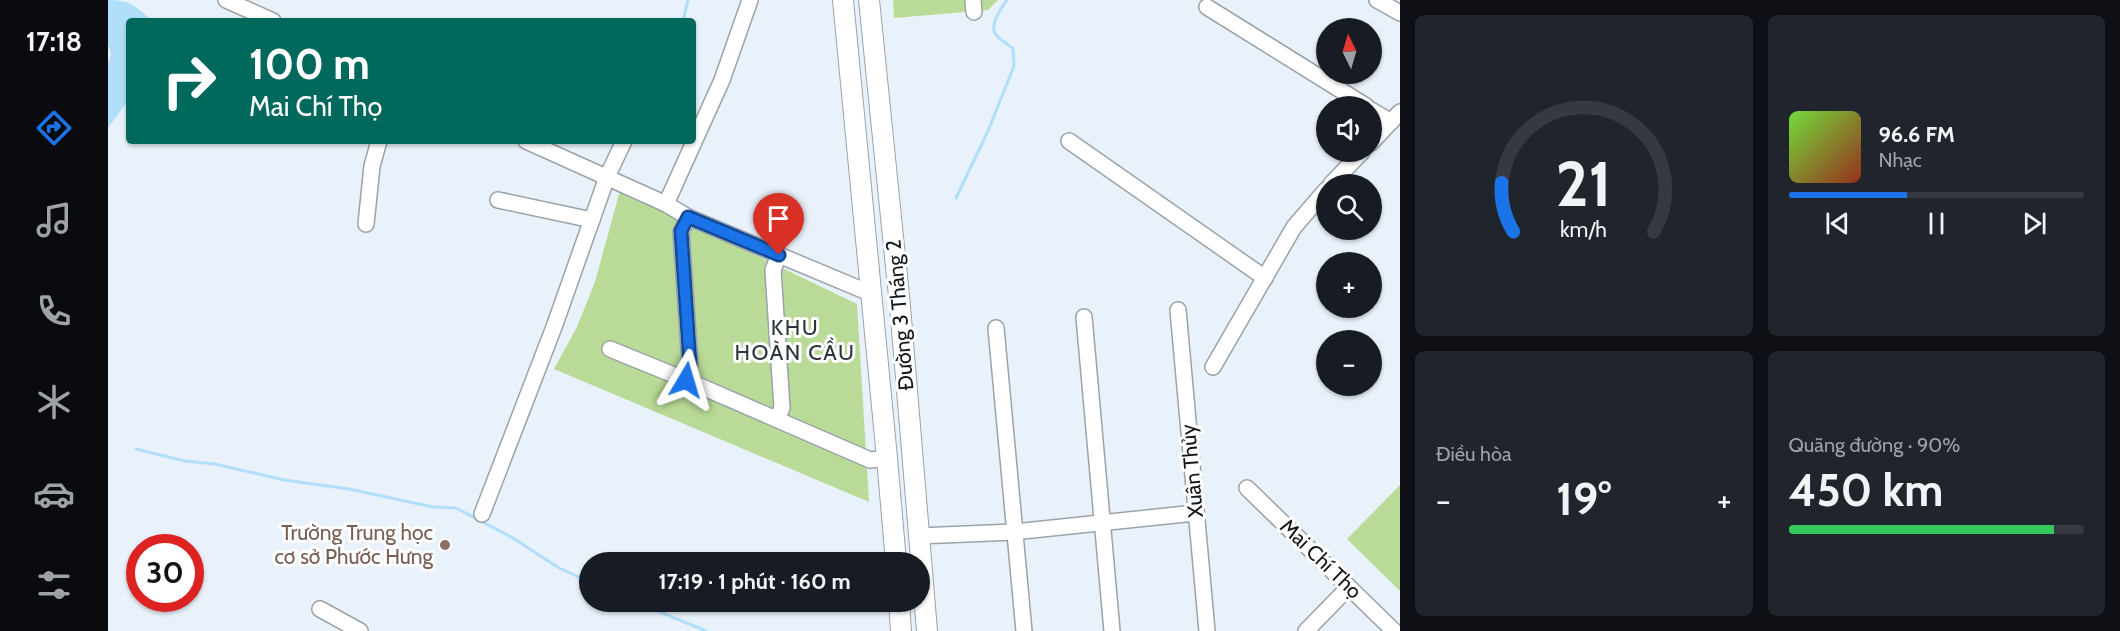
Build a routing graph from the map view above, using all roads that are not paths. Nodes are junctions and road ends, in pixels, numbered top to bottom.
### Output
1 (226, 0) edge
2 (750, 0) edge
3 (843, 0) edge
4 (869, 0) edge
5 (1377, 0) edge
6 (1207, 7) dead end
7 (1400, 13) edge
8 (266, 18) edge
9 (1350, 96) edge
10 (879, 104) junction
11 (852, 108) junction
12 (1395, 117) edge
13 (1382, 131) edge
14 (696, 138) edge
15 (1069, 141) dead end
16 (378, 144) edge
17 (533, 144) edge
18 (623, 144) edge
19 (693, 144) edge
20 (1352, 162) edge
21 (1341, 174) edge
22 (608, 177) junction
23 (498, 200) dead end
24 (1316, 202) edge
25 (666, 204) junction
26 (688, 217) junction
27 (592, 220) junction
28 (366, 224) dead end
29 (779, 255) junction
30 (1265, 278) junction
31 (872, 294) junction
32 (1178, 310) dead end
33 (1084, 317) dead end
34 (996, 328) dead end
35 (610, 349) dead end
36 (1213, 367) dead end
37 (686, 380) junction
38 (777, 419) junction
39 (887, 458) junction
40 (1247, 488) dead end
41 (1195, 513) junction
42 (482, 514) dead end
43 (1103, 522) junction
44 (1014, 532) junction
45 (918, 536) junction
46 (895, 552) edge
47 (1349, 587) junction
48 (320, 609) dead end
49 (900, 612) edge
50 (360, 631) edge
51 (901, 631) edge
52 (927, 631) edge
53 (1024, 631) edge
54 (1112, 631) edge
55 (1206, 631) edge
56 (1306, 631) edge
57 (1394, 631) edge

1 - 8 street
2 - 14 street
3 - 11 main road, Đường 3 Tháng 2
4 - 10 main road, Đường 3 Tháng 2
5 - 7 street
6 - 9 street
10 - 11 street
10 - 45 main road, Đường 3 Tháng 2
11 - 31 main road, Đường 3 Tháng 2
12 - 13 street
15 - 30 street
16 - 28 street
17 - 22 street
18 - 22 street
19 - 25 street
20 - 21 street
22 - 25 street
22 - 27 street
23 - 27 street
24 - 30 street
25 - 26 street
26 - 29 street
26 - 37 street
27 - 42 street
29 - 31 street
29 - 38 street
30 - 36 street
31 - 39 main road, Đường 3 Tháng 2
32 - 41 street, Xuân Thủy
33 - 43 street
34 - 44 street
35 - 37 street
37 - 38 street
38 - 39 street
39 - 46 main road, Đường 3 Tháng 2
40 - 47 street, Mai Chí Thọ
41 - 43 street
41 - 55 street, Xuân Thủy
43 - 44 street
43 - 54 street
44 - 45 street
44 - 53 street
45 - 52 main road, Đường 3 Tháng 2
47 - 56 street
47 - 57 street, Mai Chí Thọ
48 - 50 street
49 - 51 main road

